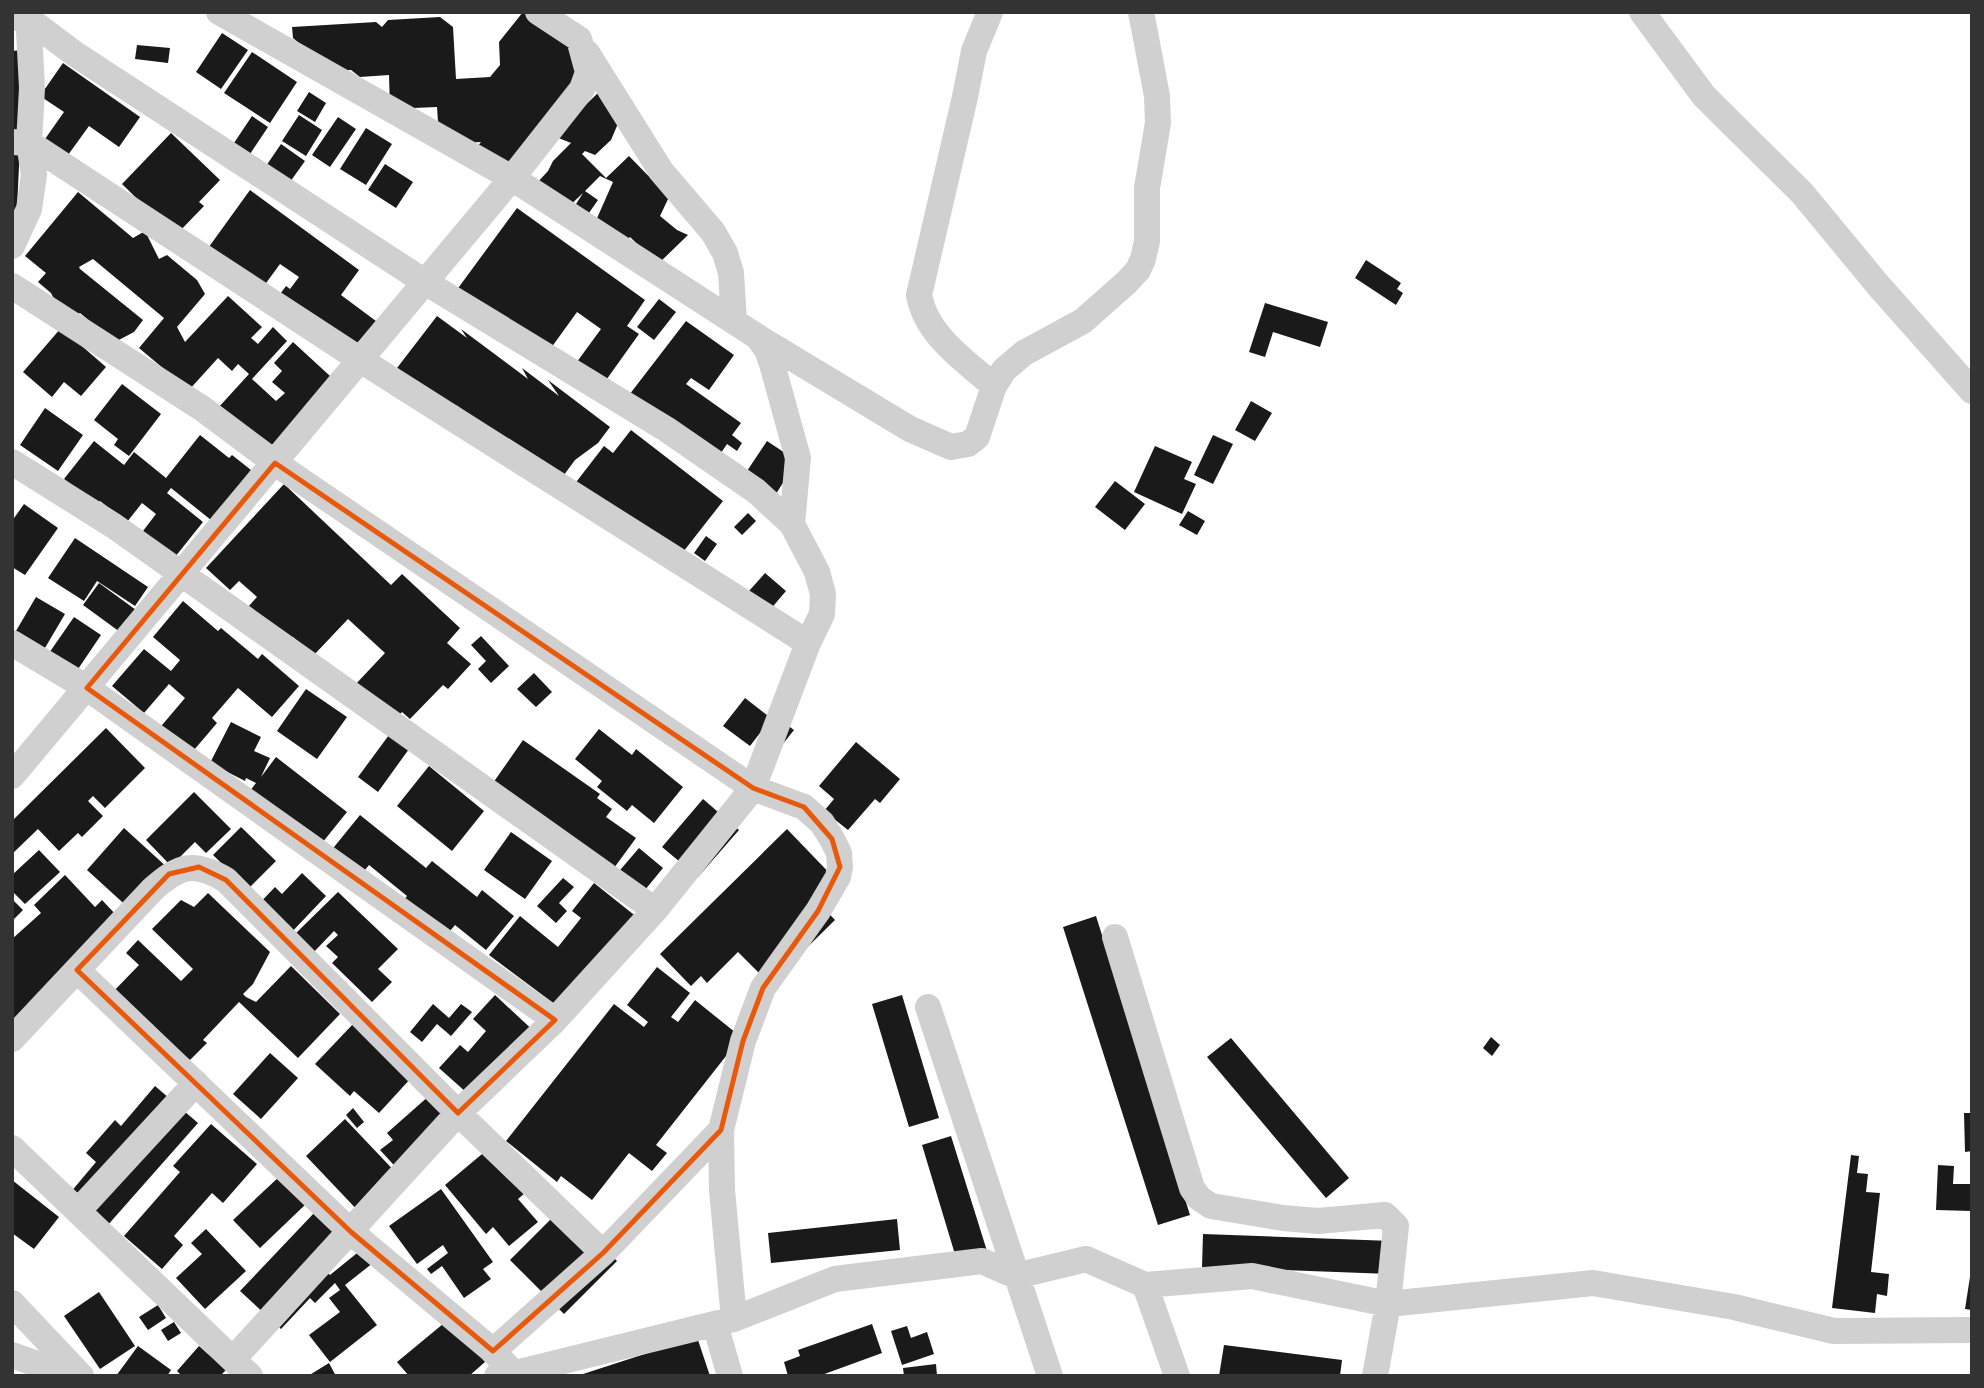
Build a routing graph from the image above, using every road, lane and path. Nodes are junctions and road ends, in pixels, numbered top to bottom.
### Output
1 (219, 12) edge
2 (538, 12) edge
3 (990, 12) edge
4 (1141, 12) edge
5 (1642, 12) edge
6 (22, 16) edge
7 (579, 39) junction
8 (21, 143) edge
9 (512, 177) junction
10 (12, 246) edge
11 (425, 282) junction
12 (12, 286) edge
13 (734, 321) junction
14 (758, 337) junction
15 (359, 359) junction
16 (994, 386) junction
17 (1972, 391) edge
18 (12, 462) edge
19 (275, 463) junction
20 (792, 524) junction
21 (181, 574) junction
22 (12, 643) edge
23 (808, 643) junction
24 (87, 688) junction
25 (12, 776) edge
26 (753, 788) junction
27 (655, 910) junction
28 (1115, 937) dead end
29 (77, 970) junction
30 (928, 1007) dead end
31 (555, 1020) junction
32 (12, 1039) edge
33 (196, 1083) junction
34 (458, 1113) junction
35 (721, 1130) junction
36 (12, 1148) edge
37 (79, 1210) junction
38 (351, 1232) junction
39 (603, 1253) junction
40 (1016, 1276) junction
41 (1145, 1285) junction
42 (12, 1303) edge
43 (1388, 1304) junction
44 (725, 1322) junction
45 (1972, 1330) edge
46 (12, 1355) edge
47 (242, 1367) edge
48 (506, 1369) edge
49 (71, 1376) edge
50 (81, 1376) edge
51 (730, 1376) edge
52 (1049, 1376) edge
53 (1177, 1376) edge
54 (1375, 1376) edge

1 - 9 street
2 - 7 street
3 - 16 street
4 - 16 street
5 - 17 street
6 - 8 street
6 - 11 street
7 - 9 street
7 - 13 street
8 - 10 street
8 - 15 street
9 - 11 street
9 - 13 street
11 - 15 street
11 - 20 street
12 - 19 street
13 - 14 street
14 - 16 street
14 - 20 street
15 - 19 street
15 - 23 street
18 - 21 street
19 - 21 street
19 - 26 street
20 - 23 street
21 - 24 street
21 - 27 street
22 - 24 street
23 - 26 street
24 - 25 street
24 - 31 street
26 - 27 street
26 - 35 street
27 - 31 street
28 - 43 street
29 - 32 street
29 - 33 street
29 - 34 street
30 - 40 street
31 - 34 street
33 - 37 street
33 - 38 street
34 - 38 street
34 - 39 street
35 - 39 street
35 - 44 street
36 - 37 street
37 - 47 street
38 - 47 street
38 - 48 street
39 - 48 street
40 - 41 street
40 - 44 street
40 - 52 street
41 - 43 street
41 - 53 street
42 - 50 street
43 - 45 street
43 - 54 street
44 - 48 street
44 - 51 street
46 - 49 street

